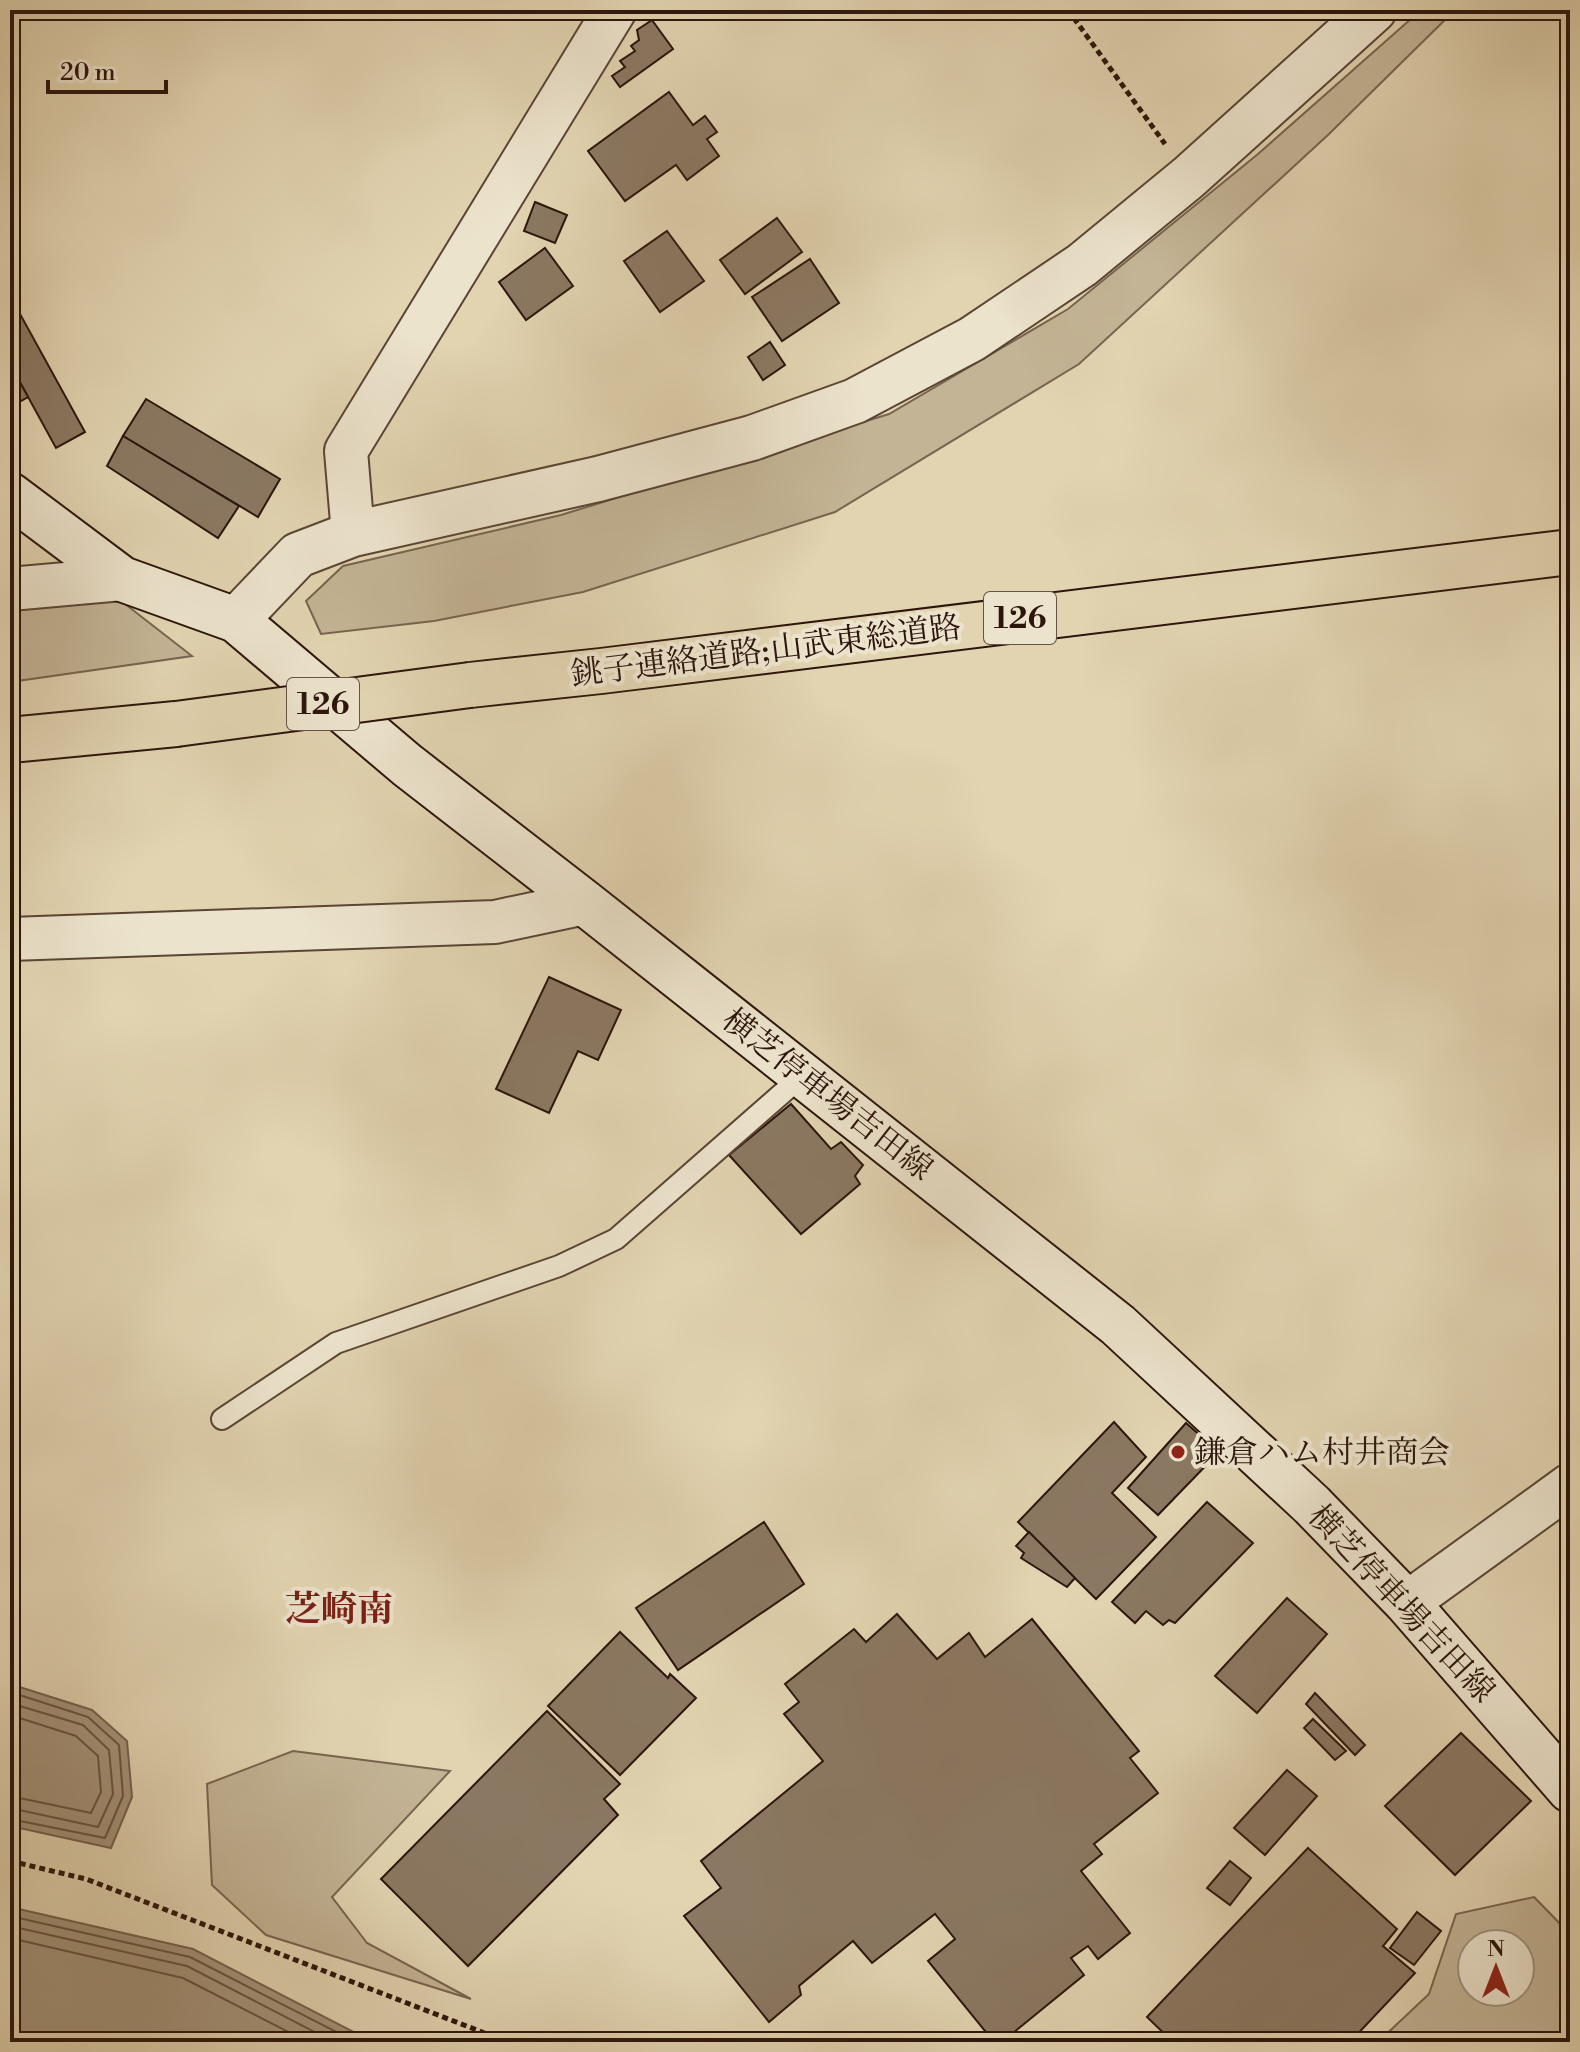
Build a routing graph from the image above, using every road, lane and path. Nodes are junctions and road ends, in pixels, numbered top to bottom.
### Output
1 (615, 10) edge
2 (1068, 10) edge
3 (1374, 10) edge
4 (1189, 177) junction
5 (10, 495) edge
6 (353, 534) junction
7 (1570, 552) edge
8 (122, 579) junction
9 (10, 589) edge
10 (236, 620) junction
11 (10, 740) edge
12 (585, 903) junction
13 (10, 939) edge
14 (803, 1075) junction
15 (222, 1419) dead end
16 (1570, 1485) edge
17 (1407, 1603) junction
18 (1570, 1790) edge
19 (10, 1861) edge
20 (502, 2042) edge

1 - 6 street
2 - 4 path
3 - 4 main road
4 - 6 main road
5 - 8 main road, 横芝停車場吉田線
6 - 10 main road
7 - 11 highway, 銚子連絡道路;山武東総道路 / 126, bridge
8 - 9 street
8 - 10 main road, 横芝停車場吉田線
10 - 12 main road, 横芝停車場吉田線
12 - 13 street
12 - 14 main road, 横芝停車場吉田線
14 - 15 lane
14 - 17 main road, 横芝停車場吉田線
16 - 17 street
17 - 18 main road, 横芝停車場吉田線
19 - 20 path

